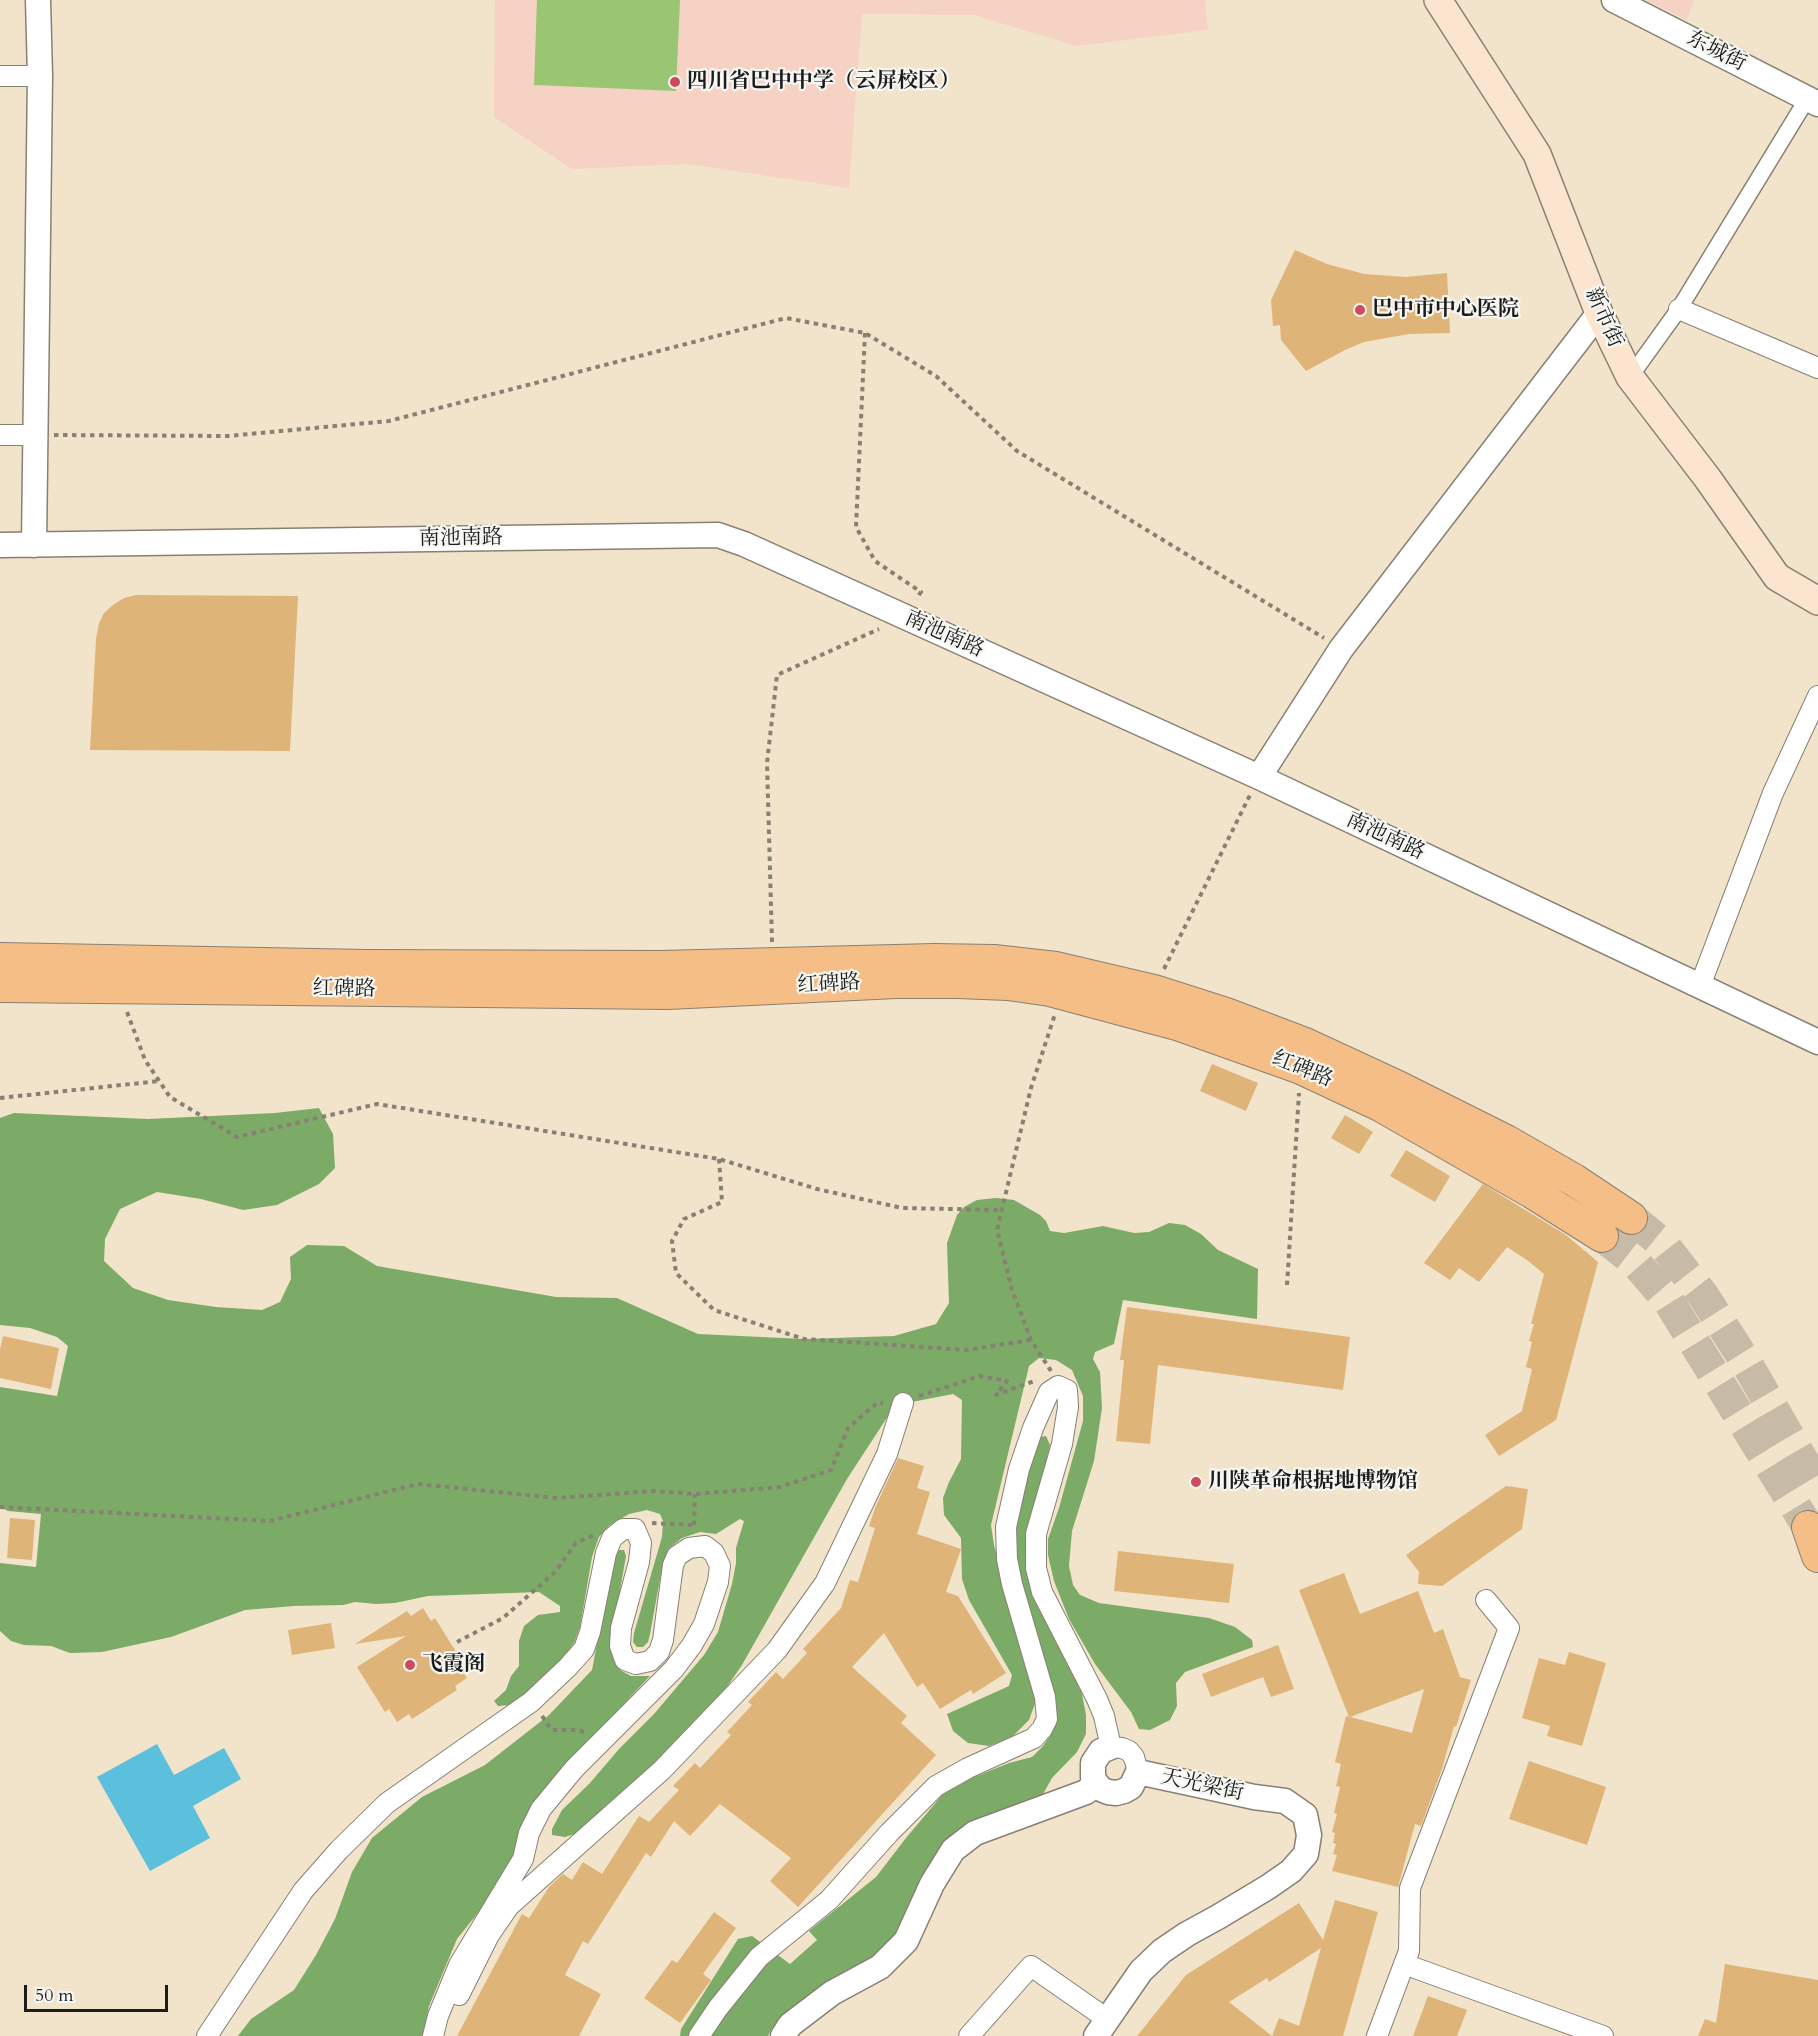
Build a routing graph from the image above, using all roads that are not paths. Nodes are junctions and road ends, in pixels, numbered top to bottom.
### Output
1 (38, 0) edge
2 (1438, 0) edge
3 (1614, 0) edge
4 (0, 76) edge
5 (40, 76) junction
6 (1812, 101) edge
7 (1679, 309) junction
8 (1599, 313) junction
9 (1818, 368) edge
10 (1630, 376) junction
11 (0, 435) edge
12 (35, 435) junction
13 (0, 545) edge
14 (34, 545) junction
15 (1818, 601) edge
16 (1818, 696) edge
17 (1259, 777) junction
18 (0, 959) edge
19 (0, 986) edge
20 (1700, 986) junction
21 (1818, 1042) edge
22 (1631, 1218) tunnel mouth
23 (1602, 1236) tunnel mouth
24 (903, 1403) road end
25 (1808, 1527) tunnel mouth
26 (1818, 1556) edge
27 (1486, 1600) dead end
28 (1111, 1747) junction
29 (1138, 1773) junction
30 (1096, 1783) junction
31 (1404, 1964) junction
32 (1102, 2027) edge
33 (207, 2036) edge
34 (433, 2036) edge
35 (442, 2036) edge
36 (699, 2036) edge
37 (783, 2036) edge
38 (969, 2036) edge
39 (1377, 2036) edge
40 (1603, 2036) edge

1 - 5 street
2 - 8 main road, 新市街
3 - 6 street, 东城街
4 - 5 street
5 - 12 street
6 - 7 street
7 - 9 street
7 - 10 street
8 - 10 main road, 新市街
8 - 17 street
10 - 15 main road, 新市街
11 - 12 street
12 - 14 street
13 - 14 street, 南池南路
14 - 17 street, 南池南路
16 - 20 street
17 - 20 street, 南池南路
18 - 22 main road
19 - 23 main road, 红碑路
20 - 21 street, 南池南路
24 - 35 street
25 - 26 main road
27 - 31 street
28 - 29 street
28 - 30 street
28 - 36 street
29 - 30 street, 天光梁街
29 - 32 street, 天光梁街
30 - 37 street
31 - 39 street
31 - 40 street
32 - 38 street
33 - 34 street

